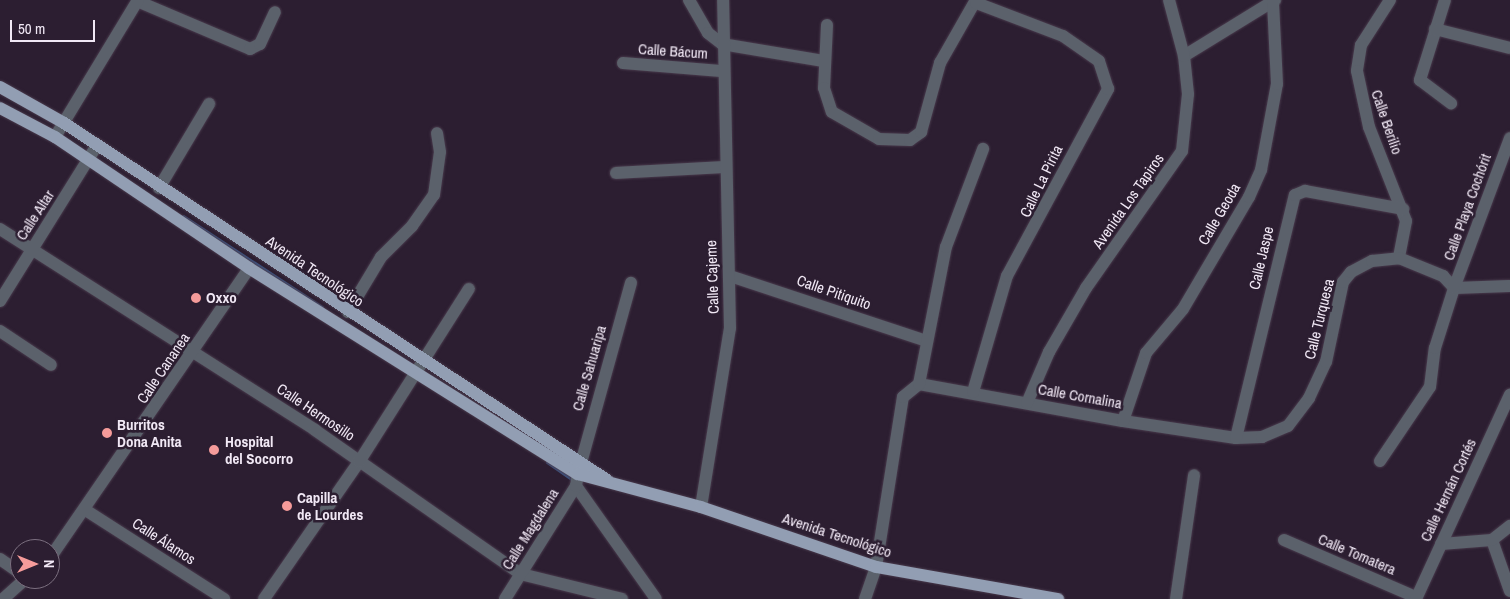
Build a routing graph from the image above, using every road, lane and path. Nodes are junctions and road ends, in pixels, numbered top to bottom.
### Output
1 (689, 0) edge
2 (723, 0) edge
3 (1169, 0) edge
4 (1390, 0) edge
5 (1445, 0) edge
6 (137, 1) edge
7 (976, 1) edge
8 (1274, 1) edge
9 (276, 12) dead end
10 (827, 25) dead end
11 (1435, 29) junction
12 (722, 44) junction
13 (1510, 48) edge
14 (1184, 56) junction
15 (824, 61) junction
16 (623, 63) dead end
17 (721, 71) junction
18 (0, 87) edge
19 (1451, 103) dead end
20 (209, 104) dead end
21 (0, 108) edge
22 (64, 123) junction
23 (437, 133) dead end
24 (54, 138) junction
25 (1510, 138) edge
26 (96, 146) junction
27 (983, 149) dead end
28 (88, 160) junction
29 (723, 167) junction
30 (616, 173) dead end
31 (159, 188) junction
32 (1403, 209) junction
33 (0, 229) edge
34 (32, 250) junction
35 (1399, 258) junction
36 (250, 268) junction
37 (730, 276) junction
38 (630, 283) dead end
39 (1510, 286) edge
40 (1454, 288) junction
41 (468, 289) dead end
42 (0, 301) edge
43 (348, 312) junction
44 (0, 331) edge
45 (927, 341) junction
46 (193, 352) junction
47 (51, 364) dead end
48 (417, 365) junction
49 (920, 384) junction
50 (973, 392) junction
51 (1510, 394) edge
52 (1027, 403) junction
53 (1124, 421) junction
54 (1236, 438) junction
55 (1380, 461) dead end
56 (359, 462) junction
57 (575, 469) junction
58 (1194, 475) dead end
59 (701, 507) junction
60 (86, 511) junction
61 (1510, 526) edge
62 (1284, 540) dead end
63 (1492, 540) junction
64 (1441, 544) junction
65 (60, 545) edge
66 (876, 566) junction
67 (521, 574) junction
68 (14, 589) edge
69 (1510, 591) edge
70 (1416, 598) edge
71 (3, 599) edge
72 (224, 599) edge
73 (264, 599) edge
74 (505, 599) edge
75 (622, 599) edge
76 (656, 599) edge
77 (864, 599) edge
78 (1058, 599) edge
79 (1176, 599) edge

1 - 12 street
2 - 12 street, Calle Cajeme
3 - 14 street, Avenida Los Tapiros
4 - 32 street, Calle Berilio
5 - 11 street
6 - 9 street
6 - 22 street
7 - 15 street
7 - 50 street, Calle La Pirita
8 - 14 street
8 - 53 street, Calle Geoda
10 - 15 street
11 - 13 street
11 - 19 street
12 - 15 street
12 - 17 street, Calle Cajeme
14 - 52 street, Avenida Los Tapiros
16 - 17 street, Calle Bácum
17 - 29 street, Calle Cajeme
18 - 22 main road, Avenida Tecnológico
20 - 31 street
21 - 24 main road, Avenida Tecnológico
22 - 24 street
22 - 26 main road, Avenida Tecnológico
23 - 43 street
24 - 28 main road, Avenida Tecnológico
25 - 40 street, Calle Playa Cochórit
26 - 28 street, Calle Altar
26 - 31 main road, Avenida Tecnológico
27 - 45 street
28 - 34 street, Calle Altar
28 - 36 main road, Avenida Tecnológico
29 - 30 street
29 - 37 street, Calle Cajeme
31 - 43 main road, Avenida Tecnológico
32 - 35 street, Calle Berilio
32 - 54 street, Calle Jaspe
33 - 34 street, Calle Hermosillo
34 - 42 street, Calle Altar
34 - 46 street, Calle Hermosillo
35 - 40 street
35 - 54 street, Calle Turquesa
36 - 46 street, Calle Cananea
36 - 48 main road, Avenida Tecnológico
37 - 45 street, Calle Pitiquito
37 - 59 street, Calle Cajeme
38 - 57 street, Calle Sahuaripa
39 - 40 street
40 - 55 street, Calle Playa Cochórit
41 - 48 street
43 - 48 main road, Avenida Tecnológico
44 - 47 street
45 - 49 street
46 - 56 street, Calle Hermosillo
46 - 60 street, Calle Cananea
48 - 56 street
48 - 57 main road, Avenida Tecnológico
49 - 50 street, Calle Cornalina
49 - 66 street
50 - 52 street, Calle Cornalina
51 - 64 street, Calle Hernán Cortés
52 - 53 street, Calle Cornalina
53 - 54 street, Calle Cornalina
56 - 67 street, Calle Hermosillo
56 - 73 street
57 - 59 main road, Avenida Tecnológico
57 - 67 street, Calle Magdalena
57 - 76 street
58 - 79 street
59 - 66 main road, Avenida Tecnológico
60 - 65 street, Calle Cananea
60 - 72 street, Calle Álamos
61 - 63 street
62 - 70 street, Calle Tomatera
63 - 64 street
63 - 69 street
64 - 70 street, Calle Hernán Cortés
66 - 77 street
66 - 78 main road, Avenida Tecnológico
67 - 74 street, Calle Magdalena
67 - 75 street, Calle Hermosillo
68 - 71 street

